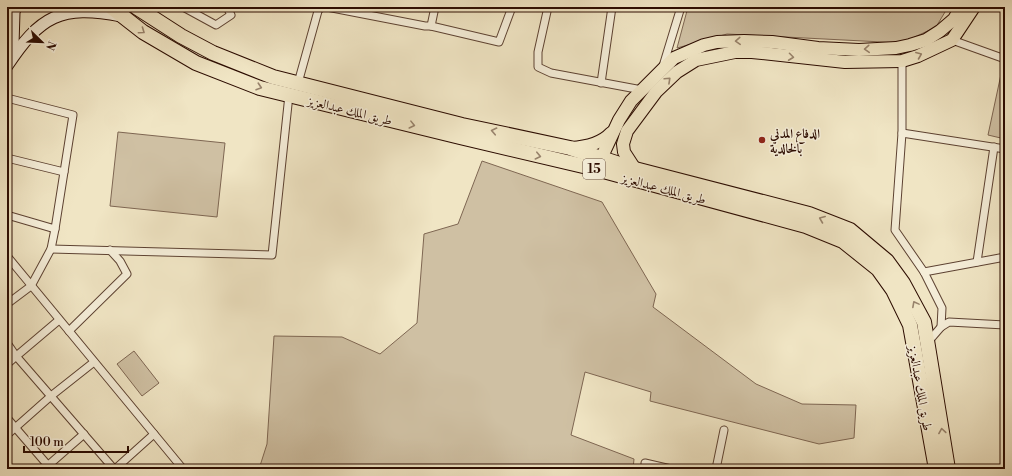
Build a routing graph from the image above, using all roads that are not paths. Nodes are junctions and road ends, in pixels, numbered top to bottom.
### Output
1 (16, 7) edge
2 (111, 7) edge
3 (136, 7) edge
4 (183, 7) edge
5 (227, 7) edge
6 (321, 7) edge
7 (327, 7) edge
8 (435, 7) edge
9 (512, 7) edge
10 (548, 7) edge
11 (612, 7) edge
12 (680, 7) edge
13 (962, 7) edge
14 (974, 7) edge
15 (123, 16) junction
16 (431, 26) junction
17 (952, 40) junction
18 (1005, 50) edge
19 (1004, 59) edge
20 (902, 61) junction
21 (7, 65) edge
22 (663, 69) junction
23 (601, 83) junction
24 (293, 89) junction
25 (642, 90) junction
26 (7, 98) edge
27 (620, 131) junction
28 (902, 133) junction
29 (994, 147) junction
30 (570, 148) junction
31 (1005, 149) edge
32 (7, 158) edge
33 (604, 165) junction
34 (635, 169) junction
35 (64, 172) junction
36 (7, 215) edge
37 (55, 229) junction
38 (51, 249) junction
39 (110, 250) junction
40 (7, 256) edge
41 (1005, 257) edge
42 (977, 262) junction
43 (924, 272) junction
44 (31, 286) junction
45 (7, 304) edge
46 (59, 320) junction
47 (1005, 325) edge
48 (941, 327) junction
49 (69, 331) junction
50 (7, 343) edge
51 (927, 343) junction
52 (16, 356) junction
53 (94, 362) junction
54 (7, 364) edge
55 (51, 396) junction
56 (7, 418) edge
57 (15, 428) junction
58 (724, 430) dead end
59 (84, 434) junction
60 (154, 434) junction
61 (7, 435) edge
62 (48, 468) edge
63 (115, 469) edge
64 (183, 469) edge
65 (645, 469) edge
66 (671, 469) edge
67 (716, 469) edge
68 (936, 469) edge
69 (948, 469) edge

1 - 21 street
2 - 15 highway, طريق الملك عبدالعزيز / 15
3 - 24 highway, طريق الملك عبدالعزيز / 15
4 - 5 street
6 - 24 street
7 - 16 street
8 - 16 street
9 - 16 street
10 - 23 street
11 - 23 street
12 - 22 street
13 -> 22 main road
14 - 17 main road
15 - 21 street
15 -> 24 highway, طريق الملك عبدالعزيز / 15
17 - 19 street
20 -> 17 main road
18 - 19 street
27 -> 20 main road
20 - 28 street
22 - 25 main road
23 - 25 street
30 -> 24 highway, طريق الملك عبدالعزيز / 15
24 -> 33 highway, طريق الملك عبدالعزيز / 15
24 - 39 street
25 - 27 main road
26 - 35 street
27 - 30 main road
27 - 33 main road
27 - 34 main road
28 - 29 street
28 - 43 street
29 - 31 street
29 - 42 street
30 - 33 highway, طريق الملك عبدالعزيز / 15
32 - 35 street
33 - 34 highway, طريق الملك عبدالعزيز / 15
33 - 68 highway, طريق الملك عبدالعزيز / 15
51 -> 34 highway, طريق الملك عبدالعزيز / 15
35 - 37 street
36 - 37 street
37 - 38 street
38 - 39 street
38 - 44 street
39 - 49 street
40 - 44 street
41 - 42 street
42 - 43 street
43 - 48 street
44 - 45 street
44 - 46 street
46 - 49 street
46 - 52 street
47 - 48 street
48 - 51 street
49 - 53 street
50 - 52 street
69 -> 51 highway, طريق الملك عبدالعزيز / 15
52 - 54 street
52 - 55 street
53 - 55 street
53 - 60 street
55 - 57 street
55 - 59 street
56 - 57 street
57 - 61 street
57 - 62 street
58 - 67 street
59 - 62 street
59 - 63 street
60 - 63 street
60 - 64 street
65 - 66 street

